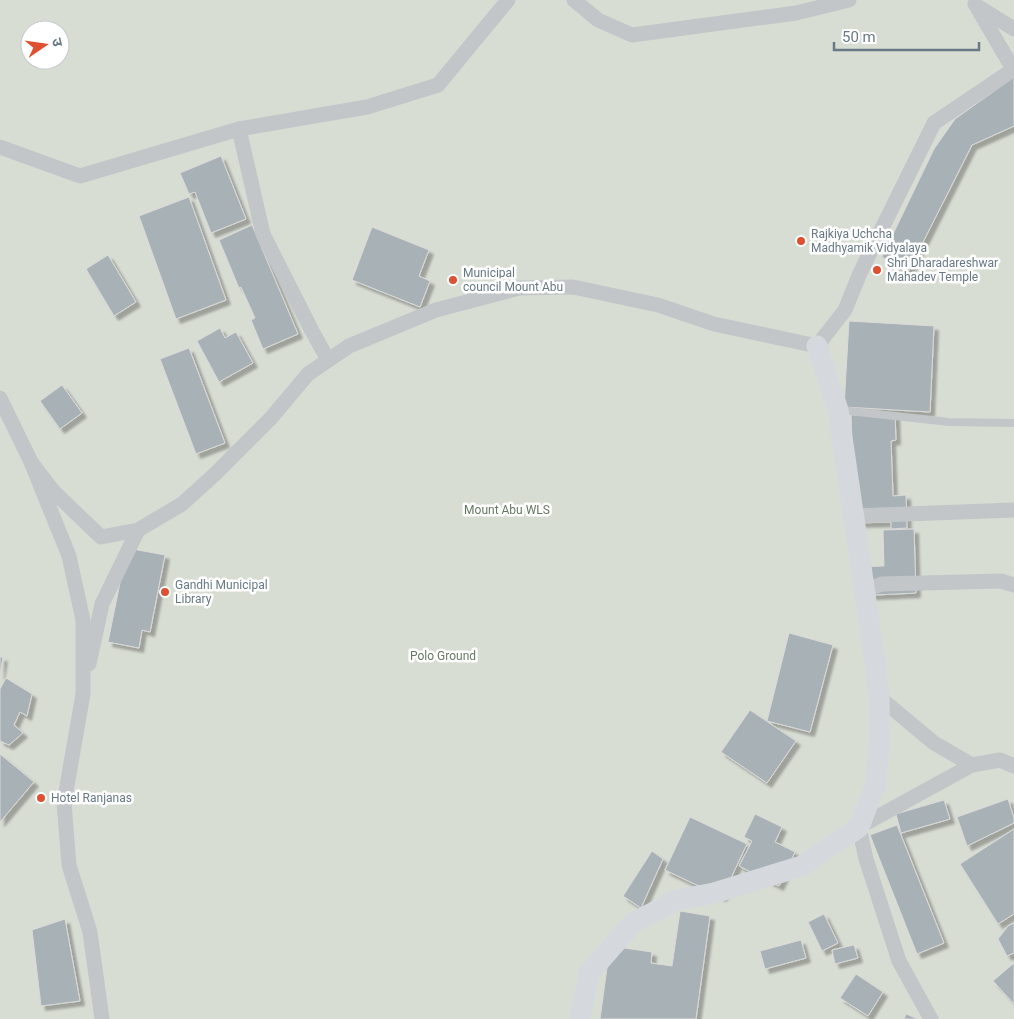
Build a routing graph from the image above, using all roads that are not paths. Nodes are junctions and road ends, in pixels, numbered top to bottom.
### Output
1 (508, 0) edge
2 (574, 0) edge
3 (849, 0) edge
4 (972, 2) edge
5 (1014, 29) edge
6 (1013, 69) edge
7 (239, 129) junction
8 (0, 147) edge
9 (817, 346) junction
10 (328, 360) junction
11 (0, 398) edge
12 (838, 410) junction
13 (1014, 423) edge
14 (31, 462) junction
15 (1014, 510) edge
16 (853, 516) junction
17 (138, 530) junction
18 (1014, 585) edge
19 (863, 591) junction
20 (879, 697) junction
21 (82, 700) junction
22 (1014, 752) edge
23 (1007, 763) edge
24 (972, 765) junction
25 (859, 827) junction
26 (102, 1019) edge
27 (580, 1019) edge
28 (932, 1019) edge

1 - 7 street
2 - 3 street
4 - 5 street
4 - 6 street
6 - 9 street
7 - 8 street
7 - 10 street
9 - 10 street
9 - 12 main road
10 - 17 street
11 - 14 street
12 - 13 lane
12 - 16 main road
14 - 17 street
14 - 21 street
15 - 16 street
16 - 19 main road
17 - 21 street
18 - 19 street
19 - 20 main road
20 - 24 street
20 - 25 main road
21 - 26 street
22 - 23 street
23 - 24 street
24 - 25 street
25 - 27 main road
25 - 28 street

